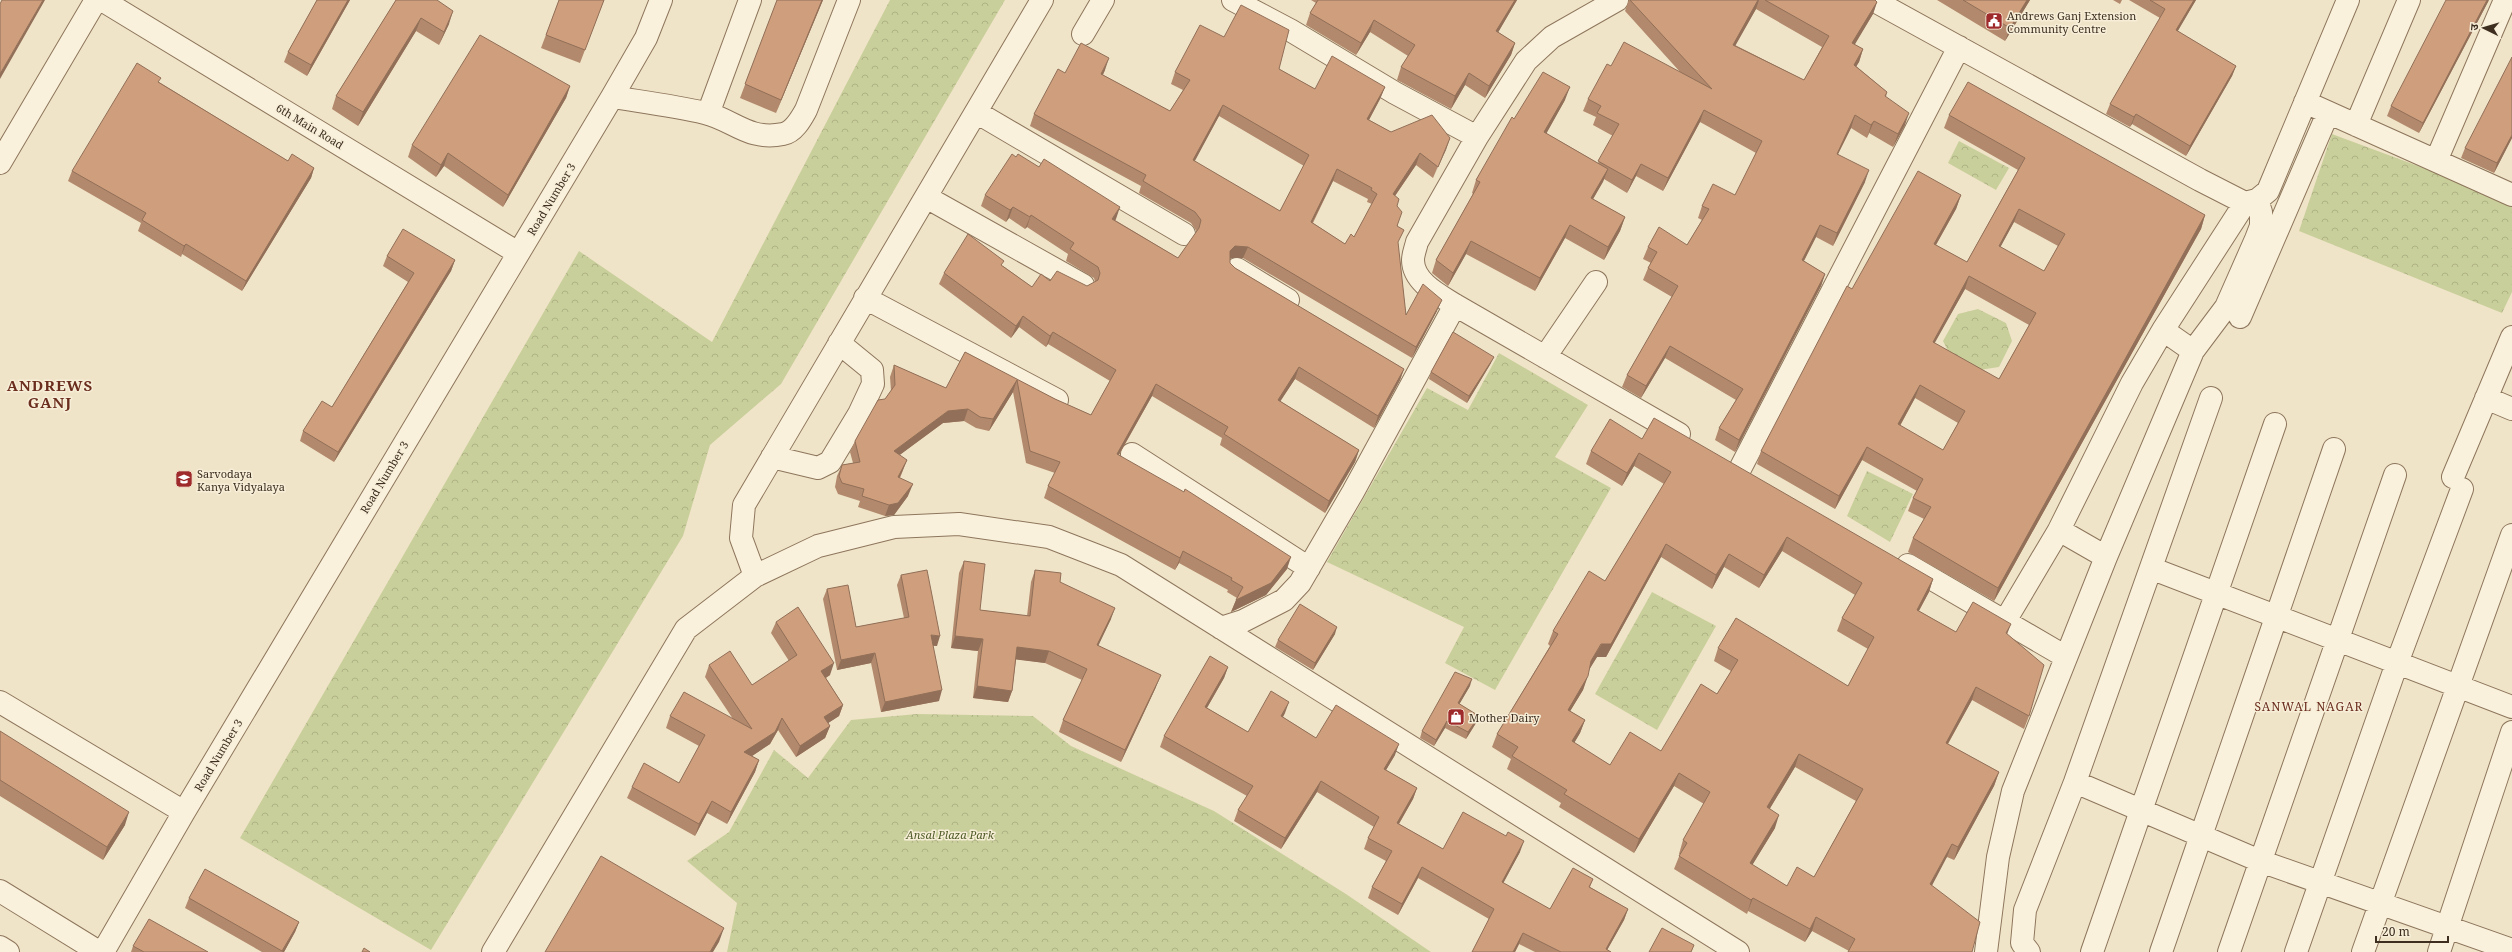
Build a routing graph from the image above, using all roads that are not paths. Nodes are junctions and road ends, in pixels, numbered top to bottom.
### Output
1 (96, 0) edge
2 (102, 0) edge
3 (661, 0) edge
4 (750, 0) edge
5 (849, 0) edge
6 (1042, 0) edge
7 (1103, 0) edge
8 (1233, 0) edge
9 (1617, 0) edge
10 (1873, 0) edge
11 (2348, 0) edge
12 (2409, 0) edge
13 (2505, 0) edge
14 (1084, 34) dead end
15 (1959, 47) junction
16 (612, 97) junction
17 (2305, 102) junction
18 (976, 112) junction
19 (2328, 113) junction
20 (708, 114) junction
21 (2356, 125) junction
22 (1477, 137) junction
23 (2436, 161) junction
24 (0, 163) edge
25 (2510, 189) edge
26 (926, 197) junction
27 (2251, 202) junction
28 (1184, 234) dead end
29 (518, 253) junction
30 (1237, 269) edge
31 (1596, 282) dead end
32 (1083, 285) edge
33 (865, 298) junction
34 (1455, 305) junction
35 (1305, 310) edge
36 (2240, 317) dead end
37 (2163, 330) junction
38 (2512, 337) edge
39 (839, 343) junction
40 (2193, 351) junction
41 (1545, 357) junction
42 (2212, 398) dead end
43 (2486, 398) junction
44 (1057, 400) edge
45 (2512, 409) edge
46 (2275, 424) dead end
47 (1694, 442) edge
48 (2334, 449) dead end
49 (1132, 454) dead end
50 (772, 457) junction
51 (1720, 458) edge
52 (1740, 469) junction
53 (2395, 475) dead end
54 (1760, 480) edge
55 (2059, 530) junction
56 (2512, 535) edge
57 (1888, 554) edge
58 (2106, 557) junction
59 (1308, 568) junction
60 (2153, 569) junction
61 (755, 576) junction
62 (2216, 593) junction
63 (2276, 617) junction
64 (2005, 621) junction
65 (1221, 628) junction
66 (2339, 640) junction
67 (2066, 657) junction
68 (2397, 663) junction
69 (2458, 686) junction
70 (0, 702) edge
71 (2512, 707) edge
72 (2512, 732) edge
73 (2075, 782) junction
74 (2142, 811) junction
75 (184, 812) junction
76 (2201, 836) junction
77 (2260, 861) junction
78 (2321, 883) junction
79 (0, 891) edge
80 (2380, 904) junction
81 (2447, 928) junction
82 (0, 947) edge
83 (2510, 949) edge
84 (8, 952) edge
85 (99, 952) edge
86 (103, 952) edge
87 (494, 952) edge
88 (1738, 952) edge
89 (1986, 952) edge
90 (2029, 952) edge
91 (2092, 952) edge
92 (2161, 952) edge
93 (2229, 952) edge
94 (2296, 952) edge
95 (2363, 952) edge
96 (2439, 952) edge

1 - 24 street
2 - 29 street, 6th Main Road
3 - 16 street, Road Number 3
4 - 20 street
5 - 20 street
6 - 18 street
7 - 14 street
8 - 22 street
9 - 22 street
10 - 15 street
11 - 17 street
12 - 21 street
13 - 23 street
15 - 27 street
15 - 52 street
16 - 20 street
16 - 29 street, Road Number 3
17 - 19 street
17 - 27 street
18 - 26 street
18 - 28 street
19 - 21 street
19 - 36 street
21 - 23 street
22 - 34 street
23 - 25 street
26 - 32 street
26 - 33 street
27 - 37 street
27 - 40 street
29 - 75 street, Road Number 3
30 - 35 street
31 - 41 street
33 - 39 street
33 - 44 street
34 - 41 street
34 - 59 street
37 - 40 street
37 - 55 street
38 - 43 street
39 - 50 street
39 - 50 street
40 - 58 street
41 - 47 street
42 - 60 street
43 - 45 street
43 - 68 street
46 - 62 street
48 - 63 street
49 - 59 street
50 - 61 street
51 - 52 street
52 - 54 street
53 - 66 street
55 - 58 street
55 - 64 street
56 - 69 street
57 - 64 street
58 - 67 street
59 - 65 street
60 - 62 street
60 - 73 street
61 - 65 street
61 - 87 street
62 - 63 street
62 - 74 street
63 - 66 street
63 - 76 street
64 - 67 street
65 - 88 street
66 - 68 street
66 - 77 street
67 - 89 street
68 - 69 street
68 - 78 street
69 - 71 street
69 - 80 street
70 - 75 street
72 - 81 street
73 - 74 street
73 - 90 street
74 - 76 street
74 - 91 street
75 - 86 street, Road Number 3
76 - 77 street
76 - 92 street
77 - 78 street
77 - 93 street
78 - 80 street
78 - 94 street
79 - 85 street
80 - 81 street
80 - 95 street
81 - 83 street
81 - 96 street
82 - 84 street

